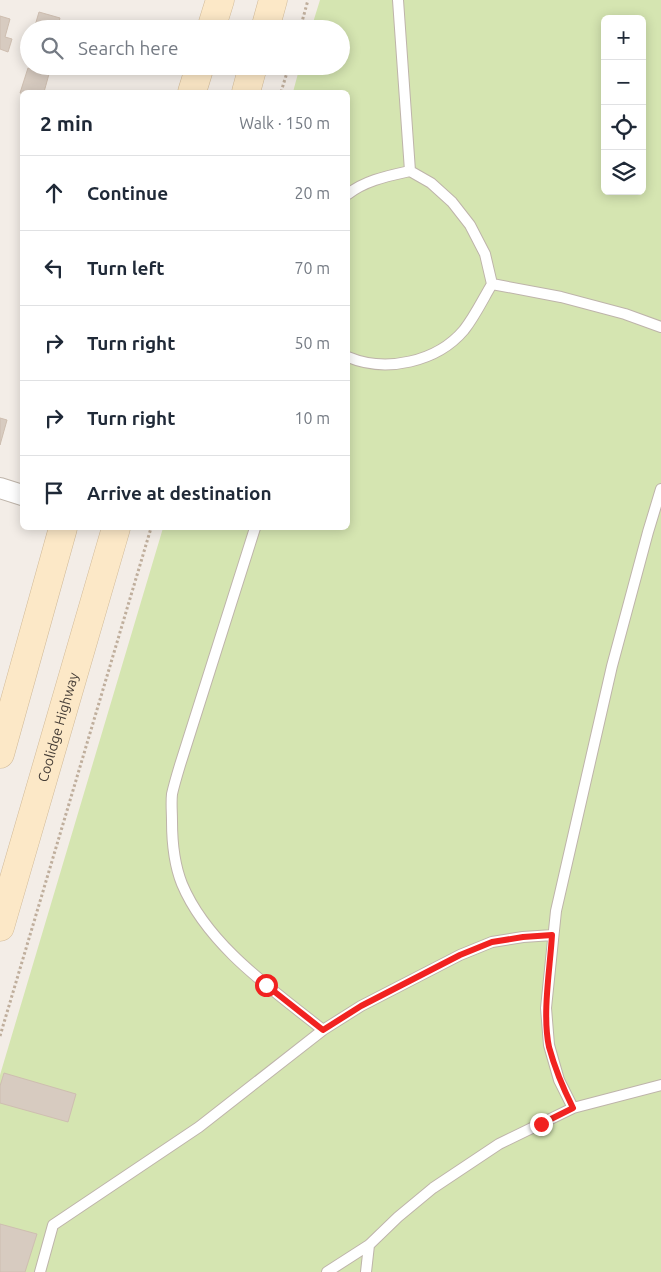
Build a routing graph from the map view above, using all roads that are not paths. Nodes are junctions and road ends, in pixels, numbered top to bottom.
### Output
1 (220, 0) edge
2 (273, 0) edge
3 (398, 0) edge
4 (214, 20) edge
5 (267, 20) edge
6 (197, 75) edge
7 (251, 75) edge
8 (193, 90) edge
9 (247, 90) edge
10 (410, 171) junction
11 (350, 192) edge
12 (492, 284) junction
13 (661, 327) edge
14 (350, 358) edge
15 (0, 488) edge
16 (661, 489) edge
17 (20, 494) edge
18 (62, 530) edge
19 (115, 530) edge
20 (254, 530) edge
21 (0, 754) edge
22 (0, 927) edge
23 (552, 935) junction
24 (323, 1030) junction
25 (661, 1085) edge
26 (573, 1108) junction
27 (369, 1245) junction
28 (40, 1272) edge
29 (327, 1272) edge
30 (366, 1272) edge

1 - 4 main road
2 - 5 main road
3 - 10 lane
6 - 8 main road
7 - 9 main road
10 - 11 lane
10 - 12 lane
12 - 13 lane
12 - 14 lane
15 - 17 street
16 - 23 lane
18 - 21 main road
19 - 22 main road, Coolidge Highway
20 - 24 lane
23 - 24 lane
23 - 26 lane
24 - 28 lane
25 - 26 lane
26 - 27 lane
27 - 29 lane
27 - 30 lane

